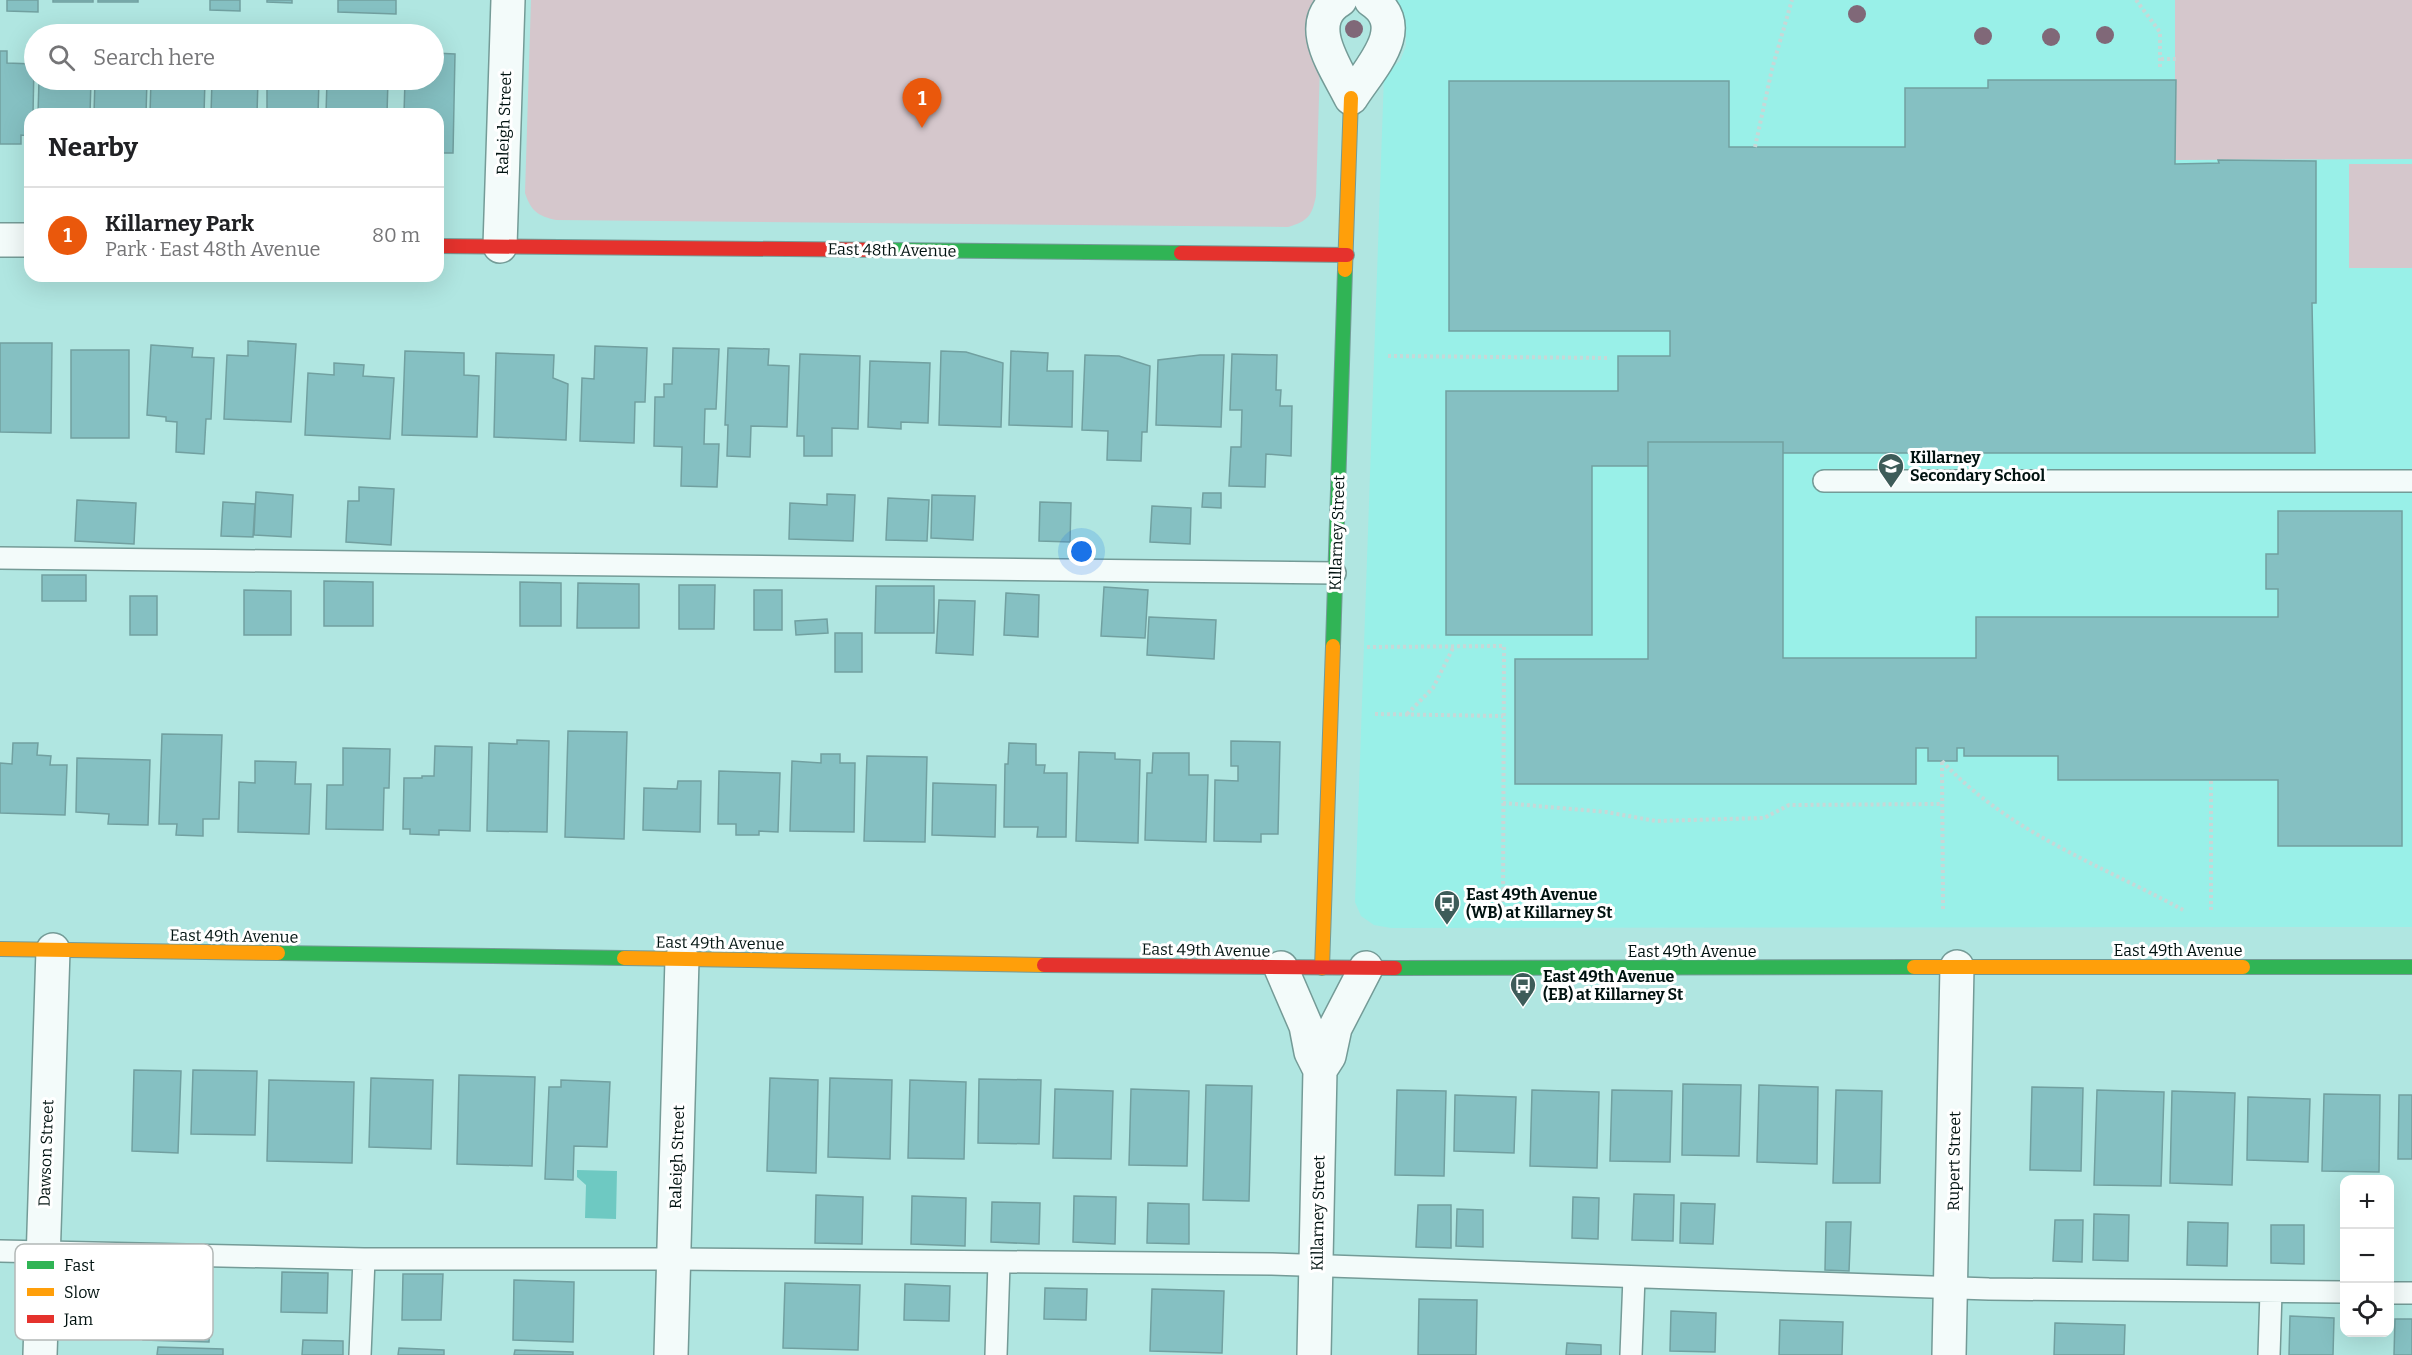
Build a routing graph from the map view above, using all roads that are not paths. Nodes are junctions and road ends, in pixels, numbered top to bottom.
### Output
1 (508, 0) edge
2 (1340, 0) edge
3 (1371, 0) edge
4 (1351, 98) junction
5 (0, 240) edge
6 (24, 240) edge
7 (444, 246) edge
8 (500, 246) junction
9 (1347, 255) junction
10 (1824, 481) dead end
11 (2412, 481) edge
12 (0, 558) edge
13 (1335, 573) junction
14 (0, 949) edge
15 (53, 950) junction
16 (681, 959) junction
17 (1957, 967) junction
18 (2412, 967) edge
19 (1281, 968) junction
20 (1322, 968) junction
21 (1366, 968) junction
22 (1320, 1070) junction
23 (43, 1244) edge
24 (213, 1255) edge
25 (364, 1259) junction
26 (674, 1259) junction
27 (999, 1263) junction
28 (1317, 1265) junction
29 (1634, 1277) junction
30 (1952, 1288) junction
31 (2271, 1292) junction
32 (2340, 1292) edge
33 (2394, 1293) edge
34 (2412, 1293) edge
35 (40, 1340) edge
36 (40, 1355) edge
37 (360, 1355) edge
38 (671, 1355) edge
39 (996, 1355) edge
40 (1314, 1355) edge
41 (1631, 1355) edge
42 (1949, 1355) edge
43 (2269, 1355) edge

1 - 8 street, Raleigh Street
2 - 4 street
3 - 4 street
4 - 9 street, Killarney Street
5 - 6 street
7 - 8 street, East 48th Avenue
8 - 9 street, East 48th Avenue
9 - 13 street, Killarney Street
10 - 11 lane
12 - 13 lane
13 - 20 street, Killarney Street
14 - 15 street, East 49th Avenue
15 - 16 street, East 49th Avenue
15 - 23 street, Dawson Street
16 - 19 street, East 49th Avenue
16 - 26 street, Raleigh Street
17 - 18 street, East 49th Avenue
17 - 21 street, East 49th Avenue
17 - 30 street, Rupert Street
19 - 20 street, East 49th Avenue
19 - 22 street
20 - 21 street, East 49th Avenue
21 - 22 street
22 - 28 street, Killarney Street
24 - 25 lane
25 - 26 lane
25 - 37 lane
26 - 27 lane
26 - 38 street, Raleigh Street
27 - 28 lane
27 - 39 lane
28 - 29 lane
28 - 40 street, Killarney Street
29 - 30 lane
29 - 41 lane
30 - 31 lane
30 - 42 street, Rupert Street
31 - 32 lane
31 - 43 lane
33 - 34 lane
35 - 36 street, Dawson Street

